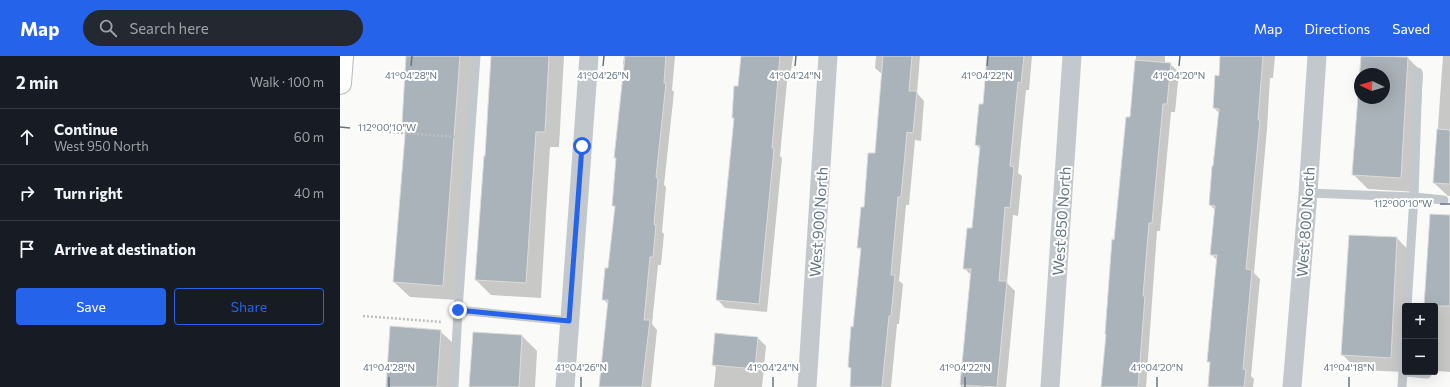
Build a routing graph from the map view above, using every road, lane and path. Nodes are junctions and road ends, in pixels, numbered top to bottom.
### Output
1 (342, 56) edge
2 (476, 56) edge
3 (589, 56) edge
4 (828, 56) edge
5 (1072, 56) edge
6 (1316, 56) edge
7 (1418, 72) dead end
8 (340, 83) edge
9 (377, 131) dead end
10 (457, 137) dead end
11 (1308, 193) junction
12 (1414, 197) junction
13 (1444, 200) dead end
14 (1407, 303) edge
15 (458, 310) junction
16 (363, 316) dead end
17 (569, 321) junction
18 (444, 322) dead end
19 (1404, 375) edge
20 (454, 387) edge
21 (565, 387) edge
22 (807, 387) edge
23 (1050, 387) edge
24 (1292, 387) edge
25 (1402, 387) edge

1 - 8 main road
2 - 15 lane
3 - 17 street
4 - 22 street, West 900 North
5 - 23 street, West 850 North
6 - 11 street, West 800 North
7 - 12 lane
9 - 10 path
11 - 12 lane
11 - 24 street, West 800 North
12 - 13 lane
12 - 14 lane
15 - 17 lane
15 - 20 lane
16 - 18 path
17 - 21 street
19 - 25 lane

